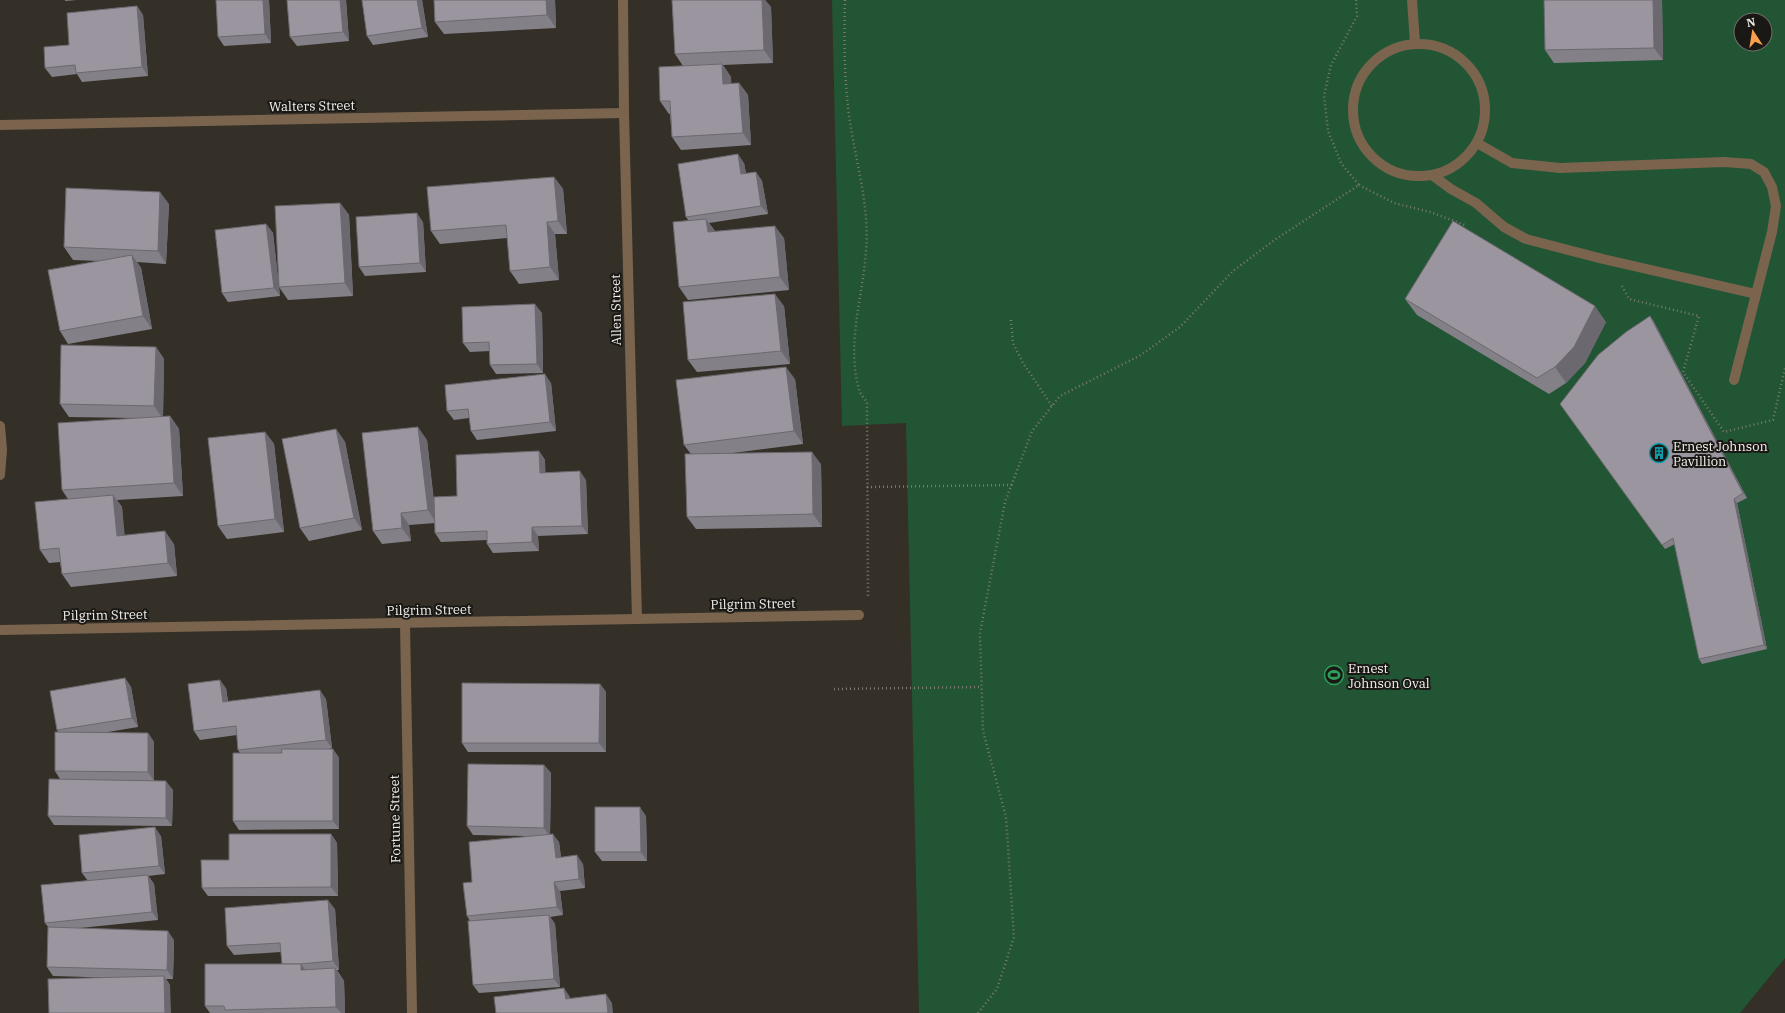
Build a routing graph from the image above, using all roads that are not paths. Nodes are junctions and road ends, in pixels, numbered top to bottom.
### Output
1 (623, 0) edge
2 (1412, 0) edge
3 (1415, 43) junction
4 (624, 113) junction
5 (0, 125) edge
6 (1477, 143) junction
7 (1432, 175) junction
8 (1756, 294) junction
9 (1734, 380) dead end
10 (0, 426) edge
11 (0, 475) edge
12 (859, 615) road end
13 (637, 619) junction
14 (405, 624) junction
15 (0, 630) edge
16 (412, 1013) edge

1 - 4 street, Allen Street
2 - 3 street
3 - 6 street
3 - 7 street
4 - 5 street, Walters Street
4 - 13 street, Allen Street
6 - 7 street
6 - 8 street
7 - 8 street
8 - 9 street
10 - 11 street
12 - 13 street, Pilgrim Street
13 - 14 street, Pilgrim Street
14 - 15 street, Pilgrim Street
14 - 16 street, Fortune Street

